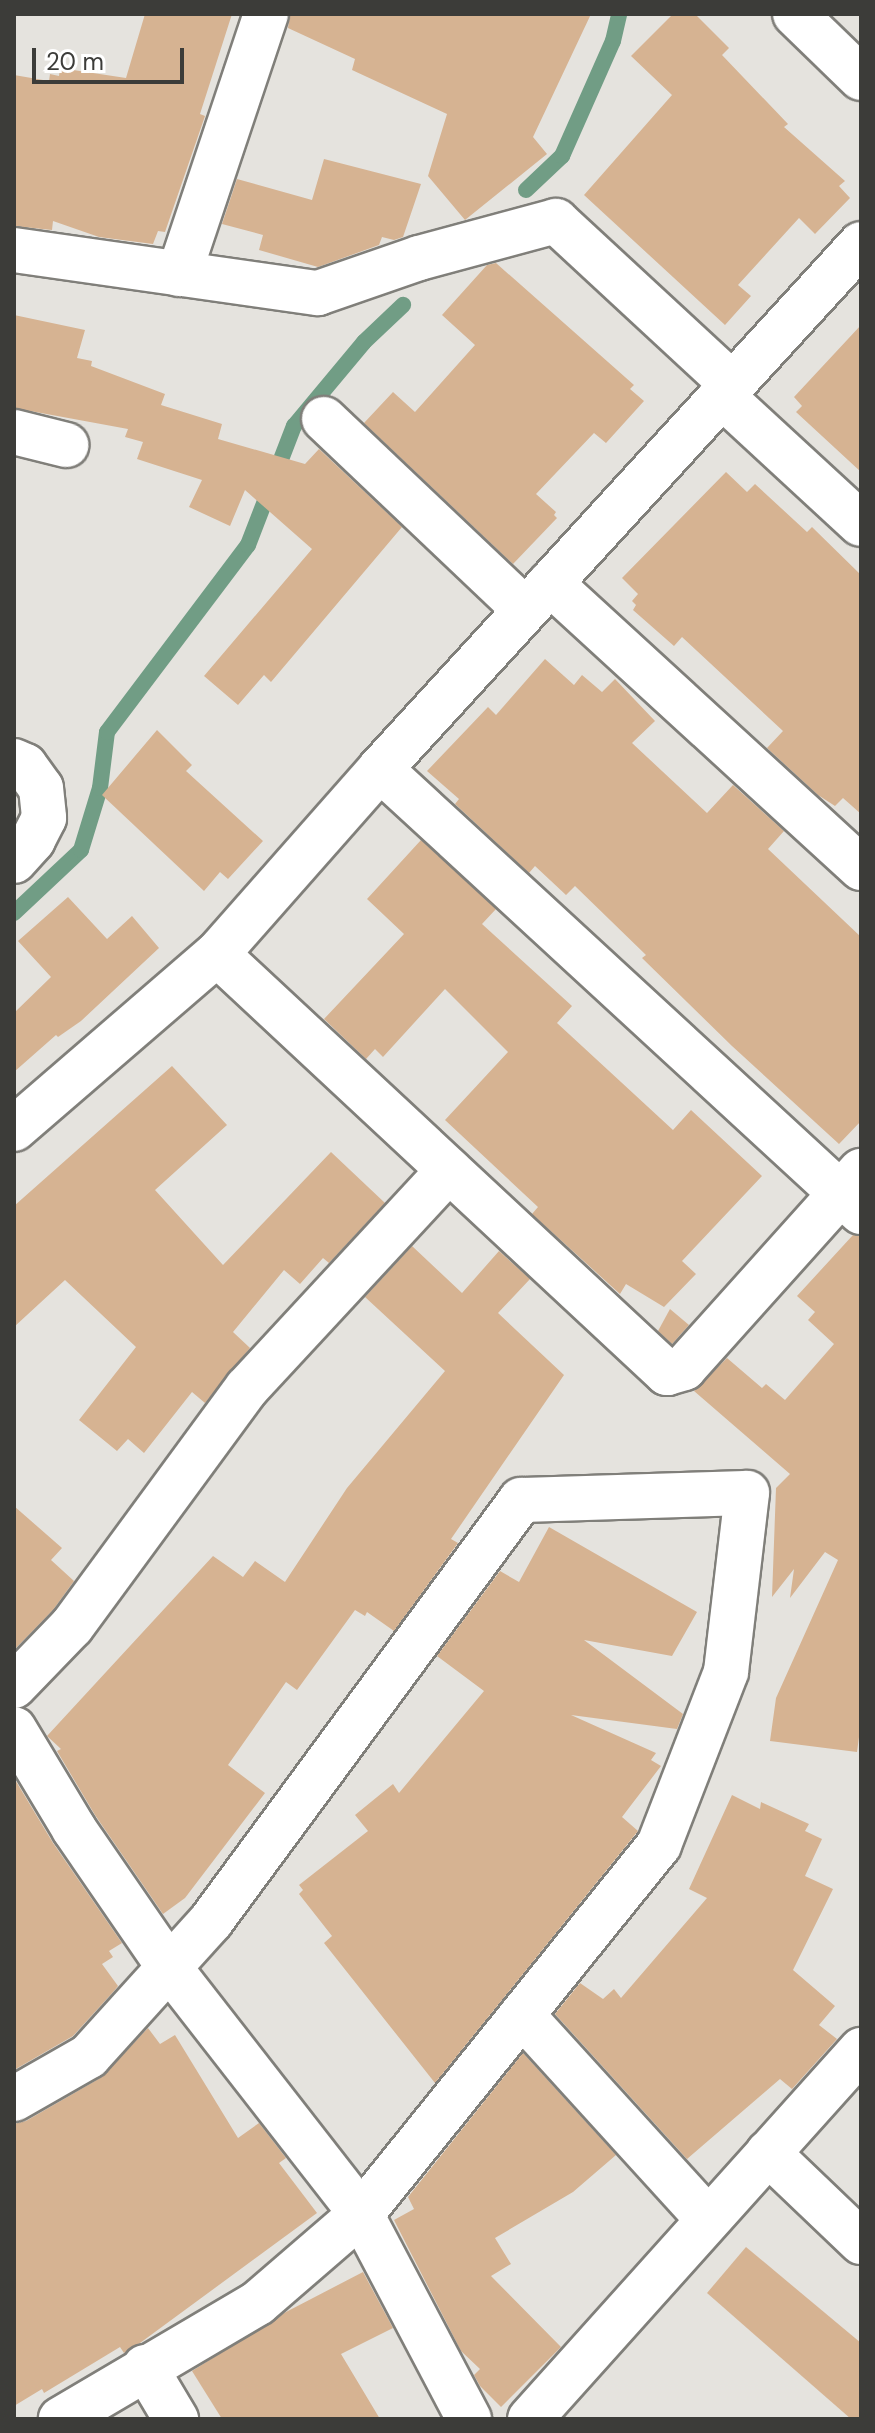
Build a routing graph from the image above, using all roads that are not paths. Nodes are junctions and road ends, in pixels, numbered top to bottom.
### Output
1 (266, 14) edge
2 (795, 14) edge
3 (861, 78) edge
4 (861, 244) edge
5 (14, 250) edge
6 (179, 274) junction
7 (726, 389) junction
8 (324, 419) dead end
9 (14, 432) edge
10 (66, 445) dead end
11 (861, 524) edge
12 (537, 597) junction
13 (14, 761) edge
14 (380, 769) junction
15 (14, 861) edge
16 (861, 868) edge
17 (217, 954) junction
18 (14, 1129) edge
19 (449, 1170) junction
20 (854, 1192) edge
21 (14, 1686) edge
22 (14, 1729) edge
23 (169, 1967) junction
24 (522, 2015) junction
25 (861, 2050) edge
26 (14, 2099) edge
27 (768, 2153) junction
28 (361, 2214) junction
29 (707, 2218) junction
30 (861, 2242) edge
31 (145, 2367) junction
32 (61, 2419) edge
33 (176, 2419) edge
34 (469, 2419) edge
35 (530, 2419) edge

1 - 6 street
2 - 3 street
4 - 7 street
5 - 6 street
6 - 7 street
7 - 11 street
7 - 12 street
8 - 12 street
9 - 10 street
12 - 14 street
12 - 16 street
13 - 15 street
14 - 17 street
14 - 20 street
17 - 18 street
17 - 19 street
19 - 20 street
19 - 21 street
22 - 23 street
23 - 24 street
23 - 26 street
23 - 28 street
24 - 28 street
24 - 29 street
25 - 27 street
27 - 29 street
27 - 30 street
28 - 31 street
28 - 34 street
29 - 35 street
31 - 32 street
31 - 33 street

